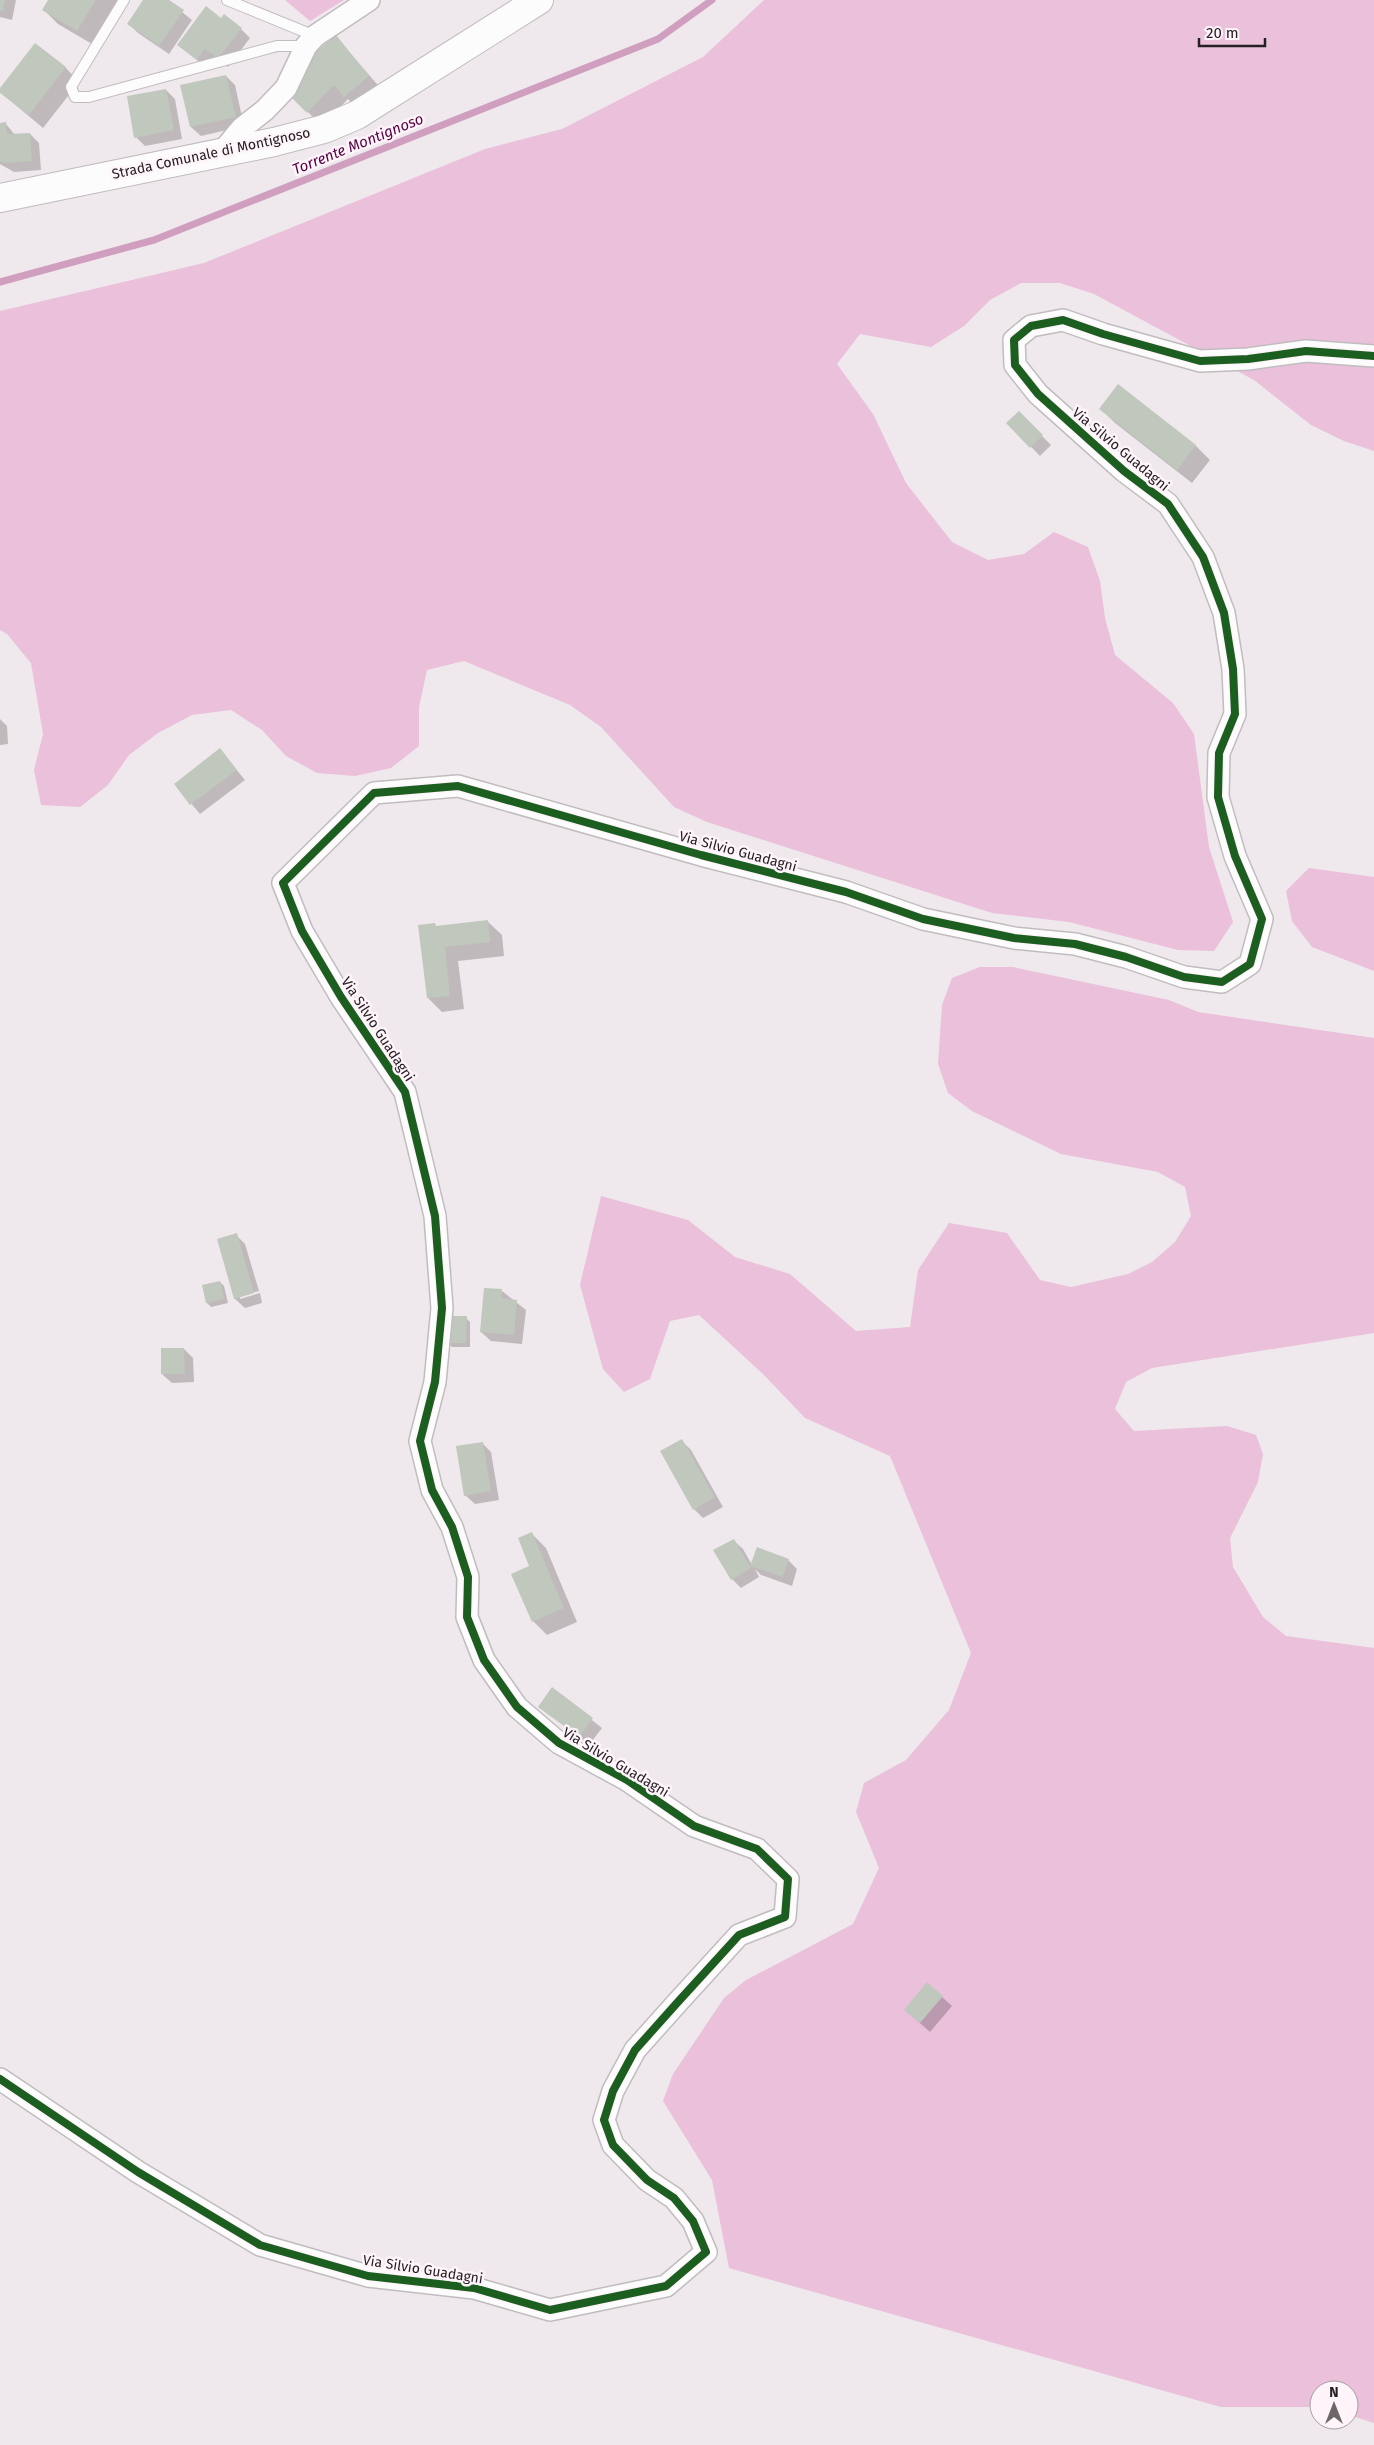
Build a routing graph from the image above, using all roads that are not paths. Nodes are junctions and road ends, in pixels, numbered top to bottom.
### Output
1 (124, 0) edge
2 (228, 0) edge
3 (369, 0) edge
4 (539, 0) edge
5 (310, 41) junction
6 (222, 152) junction
7 (0, 198) edge
8 (1374, 356) edge
9 (0, 2079) edge

1 - 5 lane
2 - 5 lane
3 - 5 street
4 - 6 street, Strada Comunale di Montignoso
5 - 6 street
6 - 7 street, Strada Comunale di Montignoso
8 - 9 street, Via Silvio Guadagni

